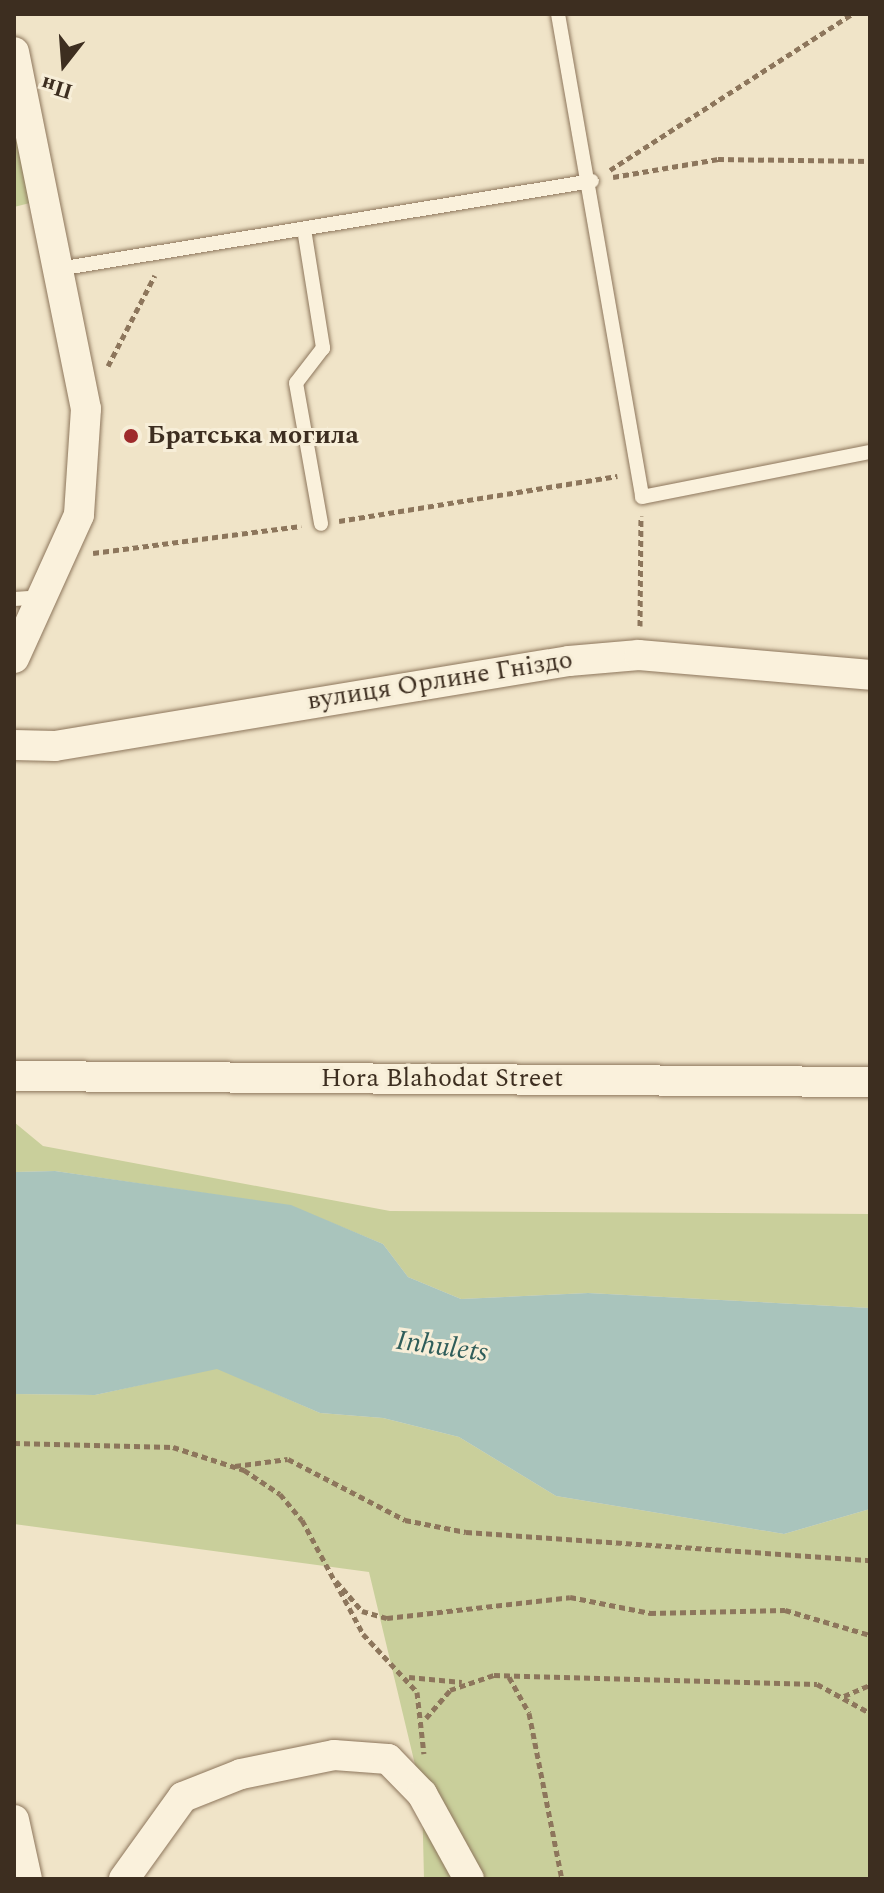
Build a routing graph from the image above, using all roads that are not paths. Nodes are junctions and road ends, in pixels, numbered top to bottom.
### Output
1 (558, 14) edge
2 (14, 52) edge
3 (592, 181) junction
4 (304, 229) junction
5 (58, 269) junction
6 (870, 452) edge
7 (321, 524) road end
8 (45, 597) junction
9 (14, 599) edge
10 (14, 658) edge
11 (870, 675) edge
12 (14, 745) edge
13 (14, 1076) edge
14 (870, 1082) edge
15 (14, 1820) edge
16 (27, 1879) edge
17 (124, 1879) edge
18 (469, 1879) edge

1 - 3 lane
2 - 5 street
3 - 4 lane
3 - 6 lane
4 - 5 lane
4 - 7 lane
5 - 8 street
8 - 9 lane
8 - 10 street
11 - 12 street, вулиця Орлине Гніздо
13 - 14 street, Hora Blahodat Street
15 - 16 street
17 - 18 street

